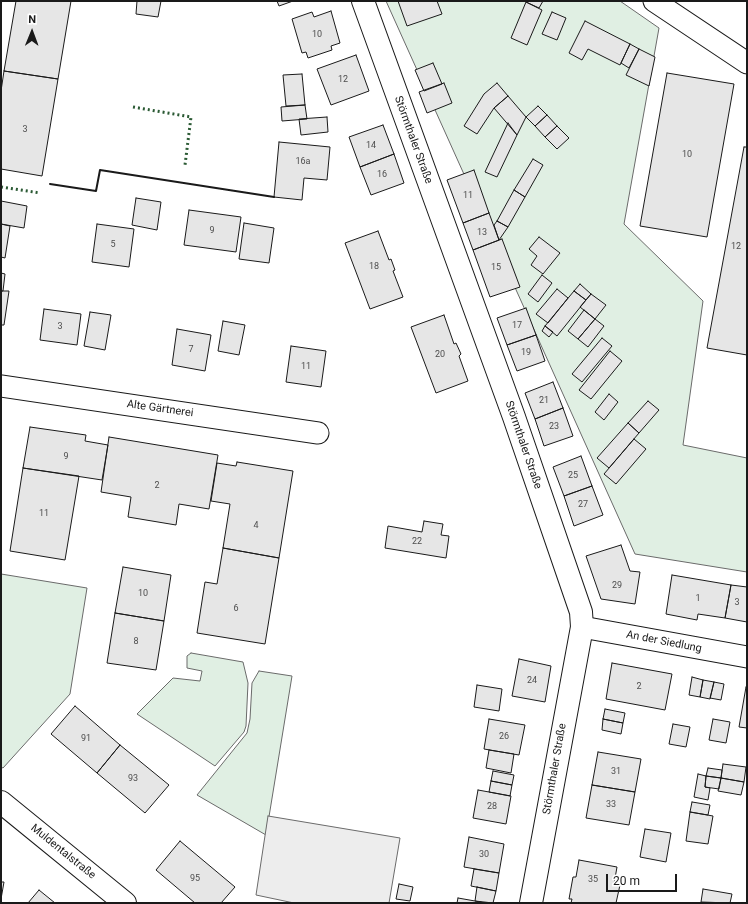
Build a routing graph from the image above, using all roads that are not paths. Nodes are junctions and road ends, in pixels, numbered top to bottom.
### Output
1 (363, 1) edge
2 (654, 1) edge
3 (747, 63) edge
4 (1, 386) edge
5 (318, 433) dead end
6 (582, 627) junction
7 (747, 657) edge
8 (1, 802) edge
9 (125, 903) edge
10 (531, 903) edge

1 - 6 street, Störmthaler Straße
2 - 3 street
4 - 5 street, Alte Gärtnerei
6 - 7 street, An der Siedlung
6 - 10 street, Störmthaler Straße
8 - 9 street, Muldentalstraße

